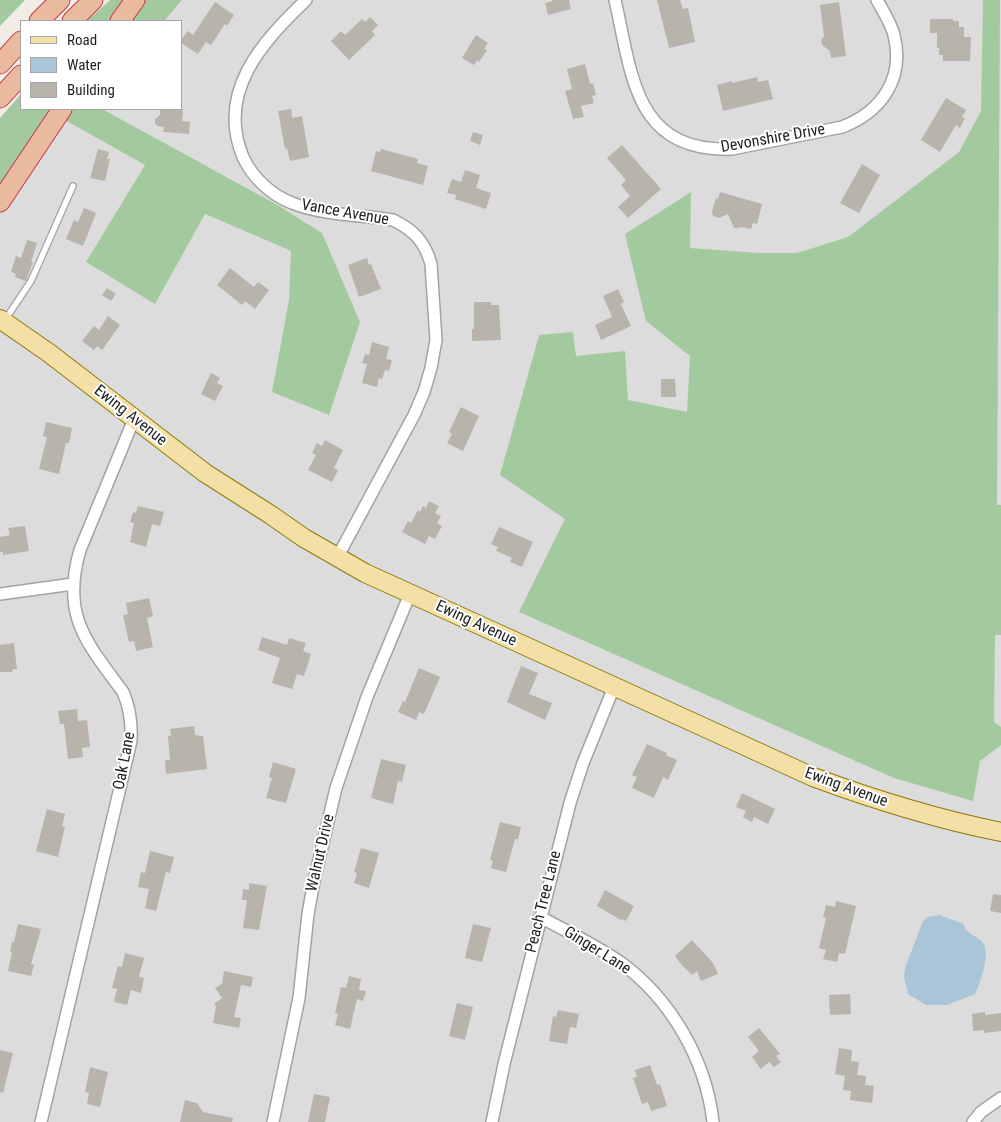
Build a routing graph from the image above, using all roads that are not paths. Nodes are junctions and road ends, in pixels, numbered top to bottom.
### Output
1 (60, 0) edge
2 (93, 0) edge
3 (135, 0) edge
4 (306, 0) edge
5 (615, 0) edge
6 (877, 0) edge
7 (41, 20) edge
8 (73, 20) edge
9 (121, 20) edge
10 (20, 42) edge
11 (0, 64) edge
12 (20, 76) edge
13 (0, 98) edge
14 (61, 110) edge
15 (73, 186) dead end
16 (0, 202) edge
17 (2, 320) edge
18 (134, 419) junction
19 (337, 558) junction
20 (73, 584) junction
21 (0, 594) edge
22 (410, 594) junction
23 (614, 687) junction
24 (1001, 832) edge
25 (540, 917) junction
26 (1001, 1098) edge
27 (41, 1122) edge
28 (273, 1122) edge
29 (492, 1122) edge
30 (713, 1122) edge
31 (972, 1122) edge

1 - 7 highway
2 - 8 highway
3 - 9 highway
4 - 19 street, Vance Avenue
5 - 6 street, Devonshire Drive
10 - 11 highway
12 - 13 highway
14 - 16 highway
15 - 17 lane
17 - 18 main road, Ewing Avenue
18 - 19 main road, Ewing Avenue
18 - 20 street, Oak Lane
19 - 22 main road, Ewing Avenue
20 - 21 street
20 - 27 street, Oak Lane
22 - 23 main road, Ewing Avenue
22 - 28 street, Walnut Drive
23 - 24 main road, Ewing Avenue
23 - 25 street, Peach Tree Lane
25 - 29 street, Peach Tree Lane
25 - 30 street, Ginger Lane
26 - 31 street

